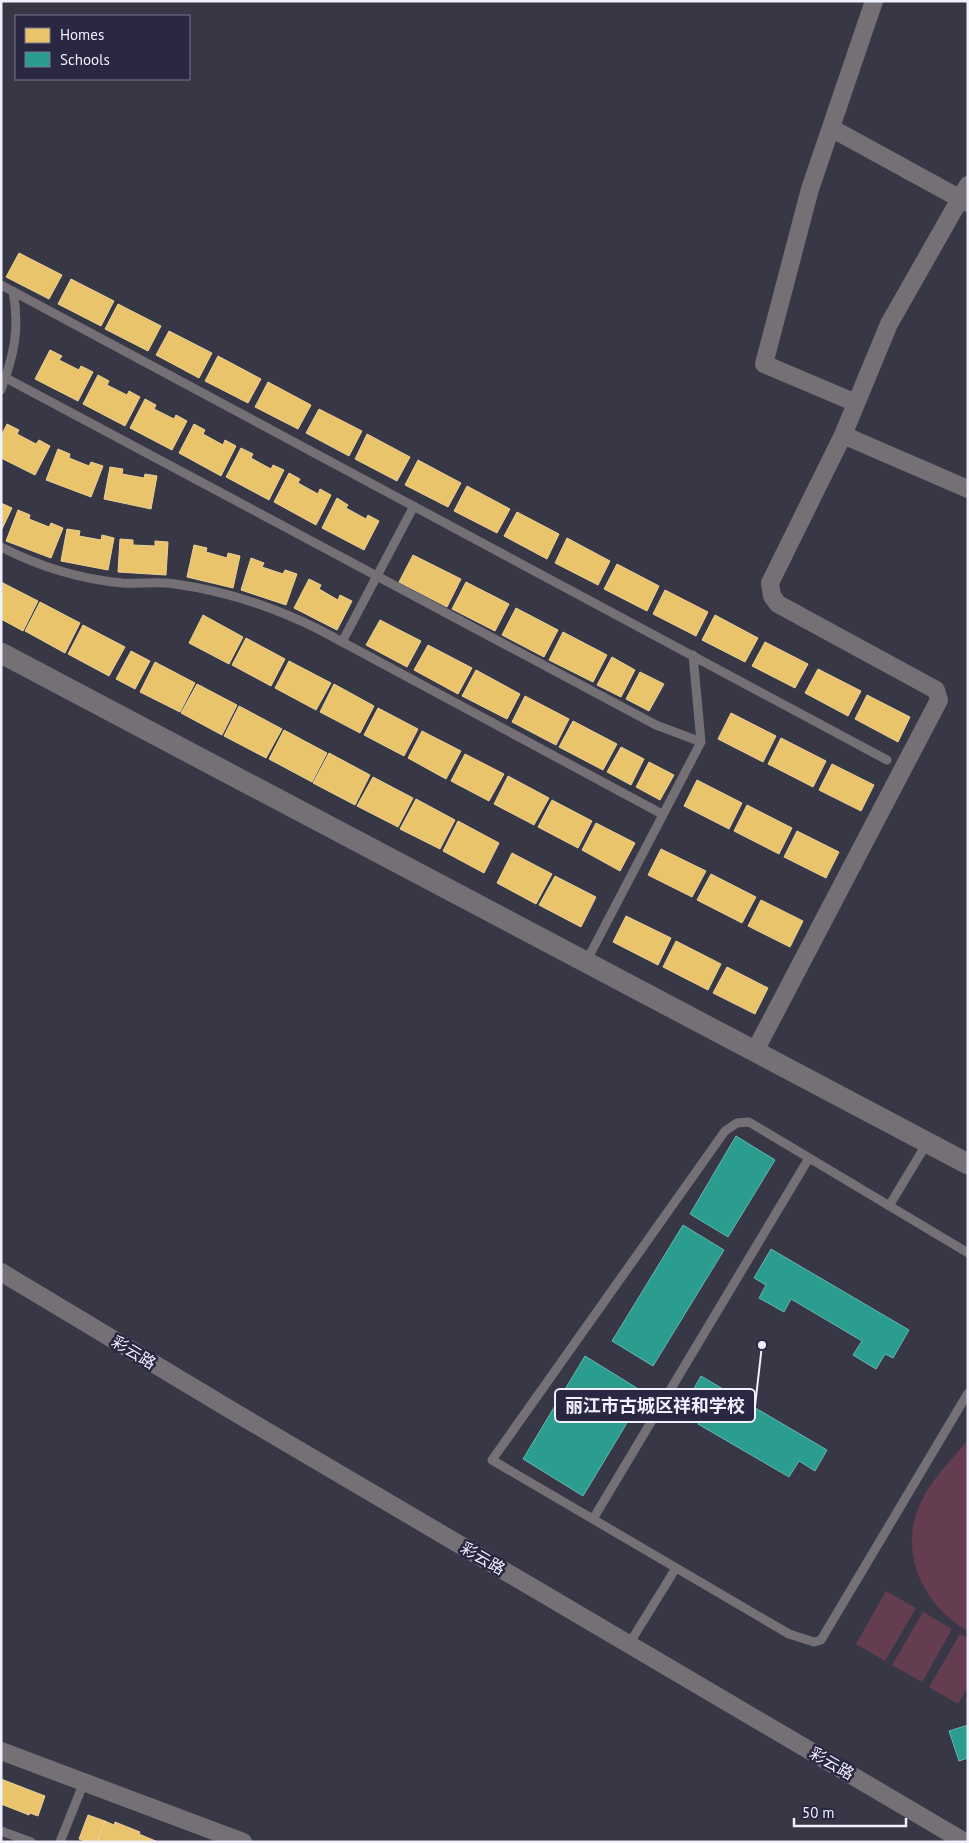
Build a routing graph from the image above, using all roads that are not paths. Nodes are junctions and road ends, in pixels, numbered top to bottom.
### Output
1 (874, 1) edge
2 (831, 128) junction
3 (965, 196) edge
4 (1, 285) edge
5 (13, 291) junction
6 (6, 378) junction
7 (1, 390) edge
8 (856, 403) junction
9 (843, 435) junction
10 (968, 489) edge
11 (414, 506) junction
12 (1, 547) edge
13 (377, 576) junction
14 (342, 642) junction
15 (1, 653) edge
16 (693, 655) junction
17 (701, 742) junction
18 (887, 760) dead end
19 (662, 814) junction
20 (586, 962) junction
21 (755, 1051) junction
22 (928, 1142) junction
23 (809, 1158) junction
24 (968, 1164) edge
25 (889, 1206) junction
26 (968, 1253) edge
27 (1, 1272) edge
28 (968, 1393) edge
29 (593, 1519) junction
30 (676, 1568) junction
31 (629, 1644) junction
32 (1, 1751) edge
33 (84, 1782) junction
34 (1, 1832) edge
35 (221, 1838) edge
36 (31, 1842) edge
37 (60, 1842) edge
38 (243, 1842) edge
39 (965, 1842) edge

1 - 2 street
2 - 3 street
2 - 8 street
3 - 8 street
4 - 5 lane
5 - 6 lane
5 - 11 lane
6 - 7 lane
6 - 13 lane
8 - 9 street
9 - 10 street
9 - 21 street
11 - 13 lane
11 - 16 lane
12 - 14 lane
13 - 14 lane
13 - 17 lane
14 - 19 lane
15 - 20 street
16 - 17 lane
16 - 18 lane
17 - 19 lane
19 - 20 lane
20 - 21 street
21 - 22 street
22 - 24 street
22 - 25 lane
23 - 25 lane
23 - 29 lane
23 - 29 lane
25 - 26 lane
27 - 31 street, 彩云路
28 - 30 lane
29 - 30 lane
30 - 31 lane
31 - 39 street, 彩云路
32 - 33 street
33 - 35 street
33 - 37 lane
34 - 36 lane
35 - 38 street

